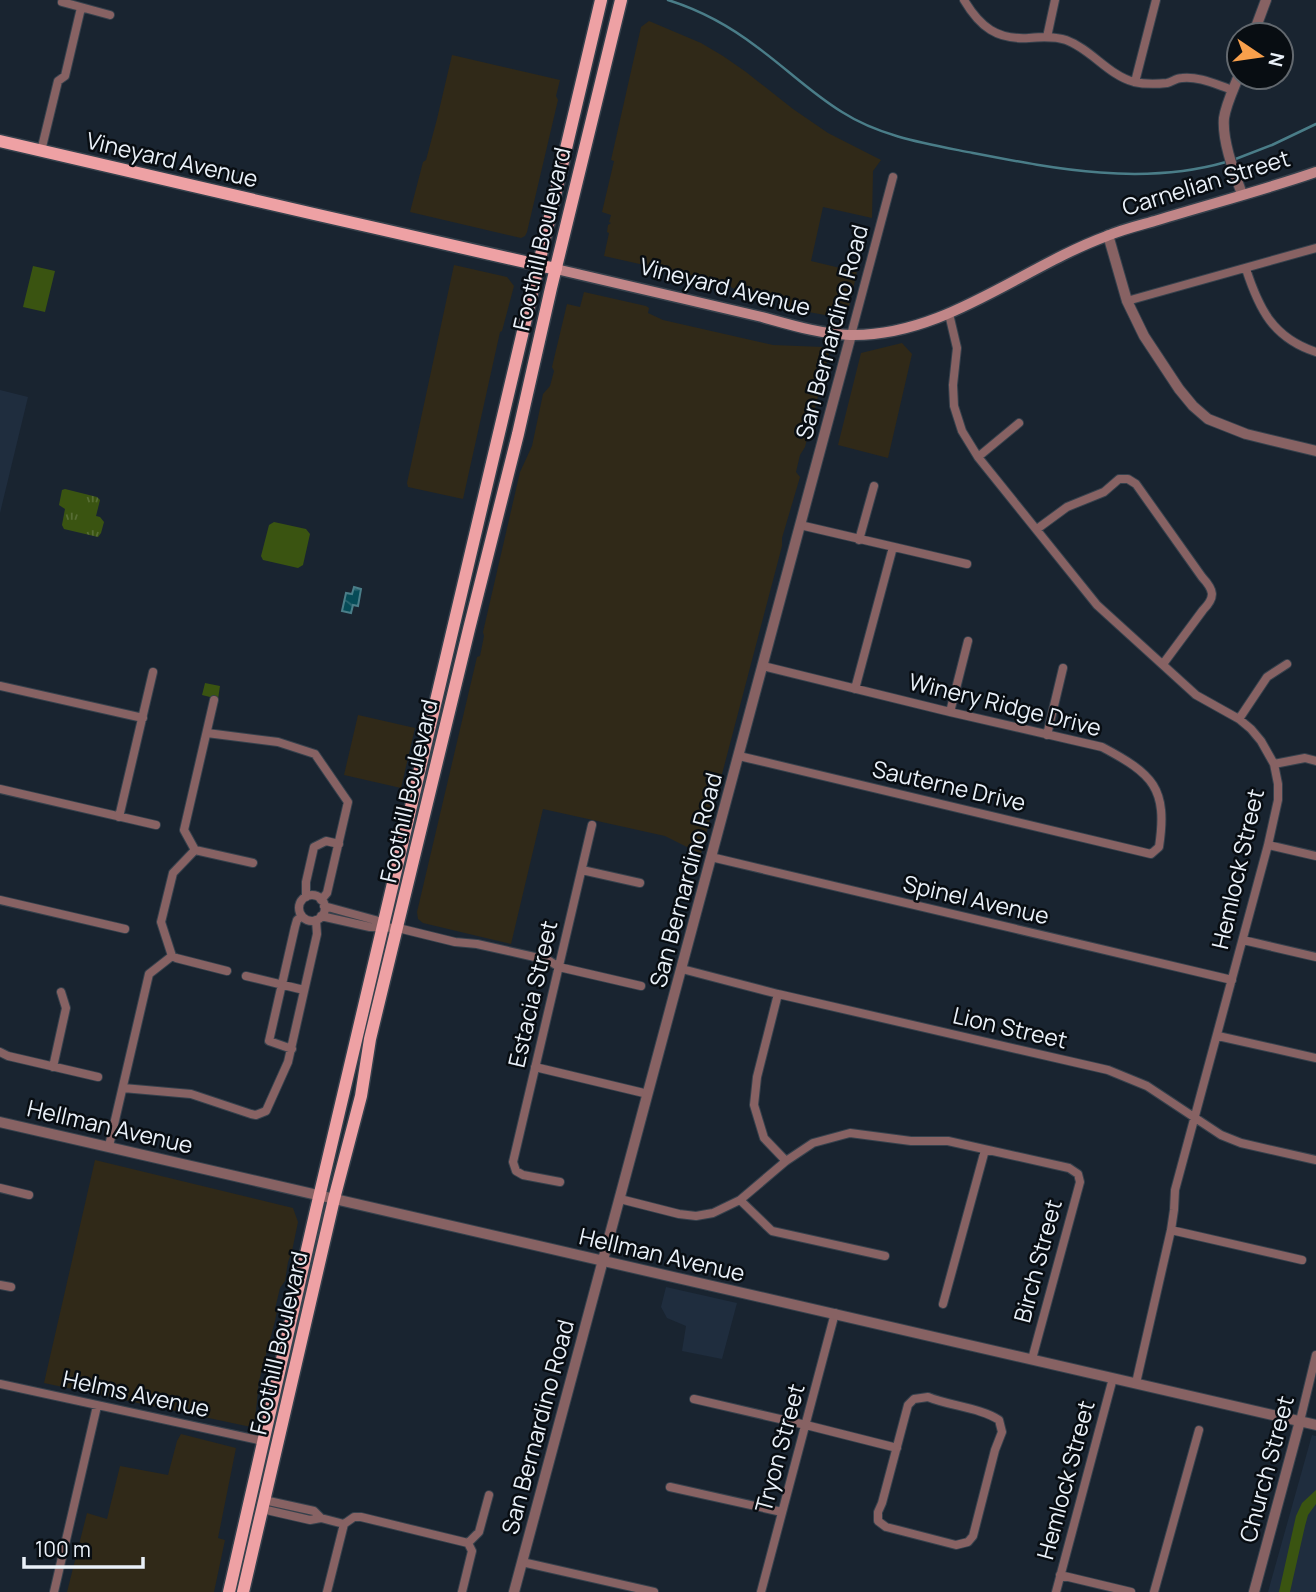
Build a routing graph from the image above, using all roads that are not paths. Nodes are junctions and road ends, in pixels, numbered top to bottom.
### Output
1 (601, 0) edge
2 (621, 0) edge
3 (964, 0) edge
4 (1055, 0) edge
5 (1156, 0) edge
6 (1266, 0) edge
7 (62, 2) dead end
8 (81, 8) junction
9 (110, 15) dead end
10 (1258, 21) edge
11 (1047, 37) junction
12 (1135, 82) junction
13 (1225, 87) edge
14 (1233, 91) edge
15 (0, 141) edge
16 (41, 150) junction
17 (1316, 172) edge
18 (893, 177) dead end
19 (1242, 194) junction
20 (1108, 235) junction
21 (1316, 248) edge
22 (537, 265) junction
23 (556, 269) junction
24 (1246, 269) junction
25 (1127, 301) junction
26 (949, 314) junction
27 (851, 335) junction
28 (1316, 352) edge
29 (1019, 423) dead end
30 (1316, 451) edge
31 (978, 457) junction
32 (874, 486) dead end
33 (800, 525) junction
34 (1037, 529) junction
35 (859, 540) junction
36 (892, 547) junction
37 (967, 564) dead end
38 (968, 641) dead end
39 (1163, 664) junction
40 (1287, 664) dead end
41 (762, 666) junction
42 (1063, 668) dead end
43 (153, 672) dead end
44 (0, 686) edge
45 (855, 689) junction
46 (214, 700) dead end
47 (950, 712) junction
48 (142, 718) junction
49 (1239, 719) junction
50 (206, 733) junction
51 (1047, 735) junction
52 (738, 756) junction
53 (1316, 761) edge
54 (1274, 764) junction
55 (0, 789) edge
56 (119, 817) junction
57 (156, 825) dead end
58 (592, 825) dead end
59 (339, 844) junction
60 (1268, 845) junction
61 (195, 850) junction
62 (1151, 854) joint
63 (1316, 856) edge
64 (711, 857) junction
65 (253, 863) dead end
66 (582, 870) junction
67 (640, 884) dead end
68 (306, 897) junction
69 (0, 900) edge
70 (323, 903) junction
71 (302, 916) junction
72 (319, 918) junction
73 (384, 925) junction
74 (398, 928) junction
75 (125, 929) dead end
76 (1243, 940) junction
77 (172, 956) junction
78 (1316, 957) edge
79 (559, 967) junction
80 (682, 969) junction
81 (227, 971) dead end
82 (246, 976) dead end
83 (1232, 980) junction
84 (281, 984) junction
85 (641, 986) dead end
86 (304, 990) junction
87 (61, 992) dead end
88 (778, 994) junction
89 (1218, 1036) junction
90 (292, 1049) junction
91 (0, 1052) edge
92 (1316, 1058) edge
93 (53, 1067) junction
94 (535, 1067) junction
95 (97, 1077) dead end
96 (123, 1088) junction
97 (648, 1094) junction
98 (1196, 1118) junction
99 (0, 1122) edge
100 (109, 1146) junction
101 (985, 1150) junction
102 (1316, 1160) edge
103 (786, 1161) junction
104 (560, 1182) dead end
105 (0, 1188) edge
106 (29, 1195) dead end
107 (320, 1196) junction
108 (334, 1199) junction
109 (620, 1199) junction
110 (740, 1200) junction
111 (1171, 1230) junction
112 (885, 1256) dead end
113 (1301, 1260) dead end
114 (604, 1261) junction
115 (0, 1285) edge
116 (10, 1287) dead end
117 (943, 1304) dead end
118 (835, 1313) junction
119 (1032, 1359) junction
120 (1315, 1360) edge
121 (1113, 1378) junction
122 (1136, 1383) junction
123 (0, 1384) edge
124 (694, 1399) dead end
125 (97, 1406) junction
126 (1300, 1421) junction
127 (1316, 1424) edge
128 (806, 1425) junction
129 (1199, 1430) dead end
130 (263, 1441) junction
131 (897, 1448) junction
132 (670, 1487) dead end
133 (489, 1495) dead end
134 (263, 1504) junction
135 (300, 1508) junction
136 (782, 1512) junction
137 (298, 1518) junction
138 (321, 1518) junction
139 (344, 1524) junction
140 (468, 1543) junction
141 (522, 1562) junction
142 (1060, 1575) junction
143 (54, 1592) edge
144 (229, 1592) edge
145 (243, 1592) edge
146 (327, 1592) edge
147 (462, 1592) edge
148 (514, 1592) edge
149 (654, 1592) edge
150 (761, 1592) edge
151 (1056, 1592) edge
152 (1131, 1592) edge
153 (1154, 1592) edge
154 (1254, 1592) edge

1 - 22 main road, Foothill Boulevard
2 - 23 main road, Foothill Boulevard
3 - 11 street
4 - 11 street
5 - 12 street
6 - 10 street
7 - 8 street
8 - 9 street
8 - 16 street
11 - 12 street
12 - 13 street
14 - 19 street
15 - 16 main road, Vineyard Avenue
16 - 22 main road, Vineyard Avenue
17 - 19 main road, Carnelian Street
18 - 27 street, San Bernardino Road
19 - 20 main road, Carnelian Street
20 - 25 street
20 - 26 main road, Vineyard Avenue
21 - 24 street
22 - 23 main road, Vineyard Avenue
22 - 73 main road, Foothill Boulevard
23 - 27 main road, Vineyard Avenue
23 - 74 main road, Foothill Boulevard
24 - 25 street
24 - 28 street
25 - 30 street
26 - 27 main road, Vineyard Avenue
26 - 31 street, Hemlock Street
27 - 33 street, San Bernardino Road
29 - 31 street
31 - 34 street, Hemlock Street
32 - 35 street
33 - 35 street
33 - 41 street, San Bernardino Road
34 - 39 street, Hemlock Street
34 - 39 street
35 - 36 street
36 - 37 street
36 - 45 street
38 - 47 street
39 - 49 street, Hemlock Street
40 - 49 street
41 - 45 street, Winery Ridge Drive
41 - 52 street, San Bernardino Road
42 - 51 street
43 - 48 street
44 - 48 street
45 - 47 street, Winery Ridge Drive
46 - 50 street
47 - 51 street, Winery Ridge Drive
48 - 56 street
49 - 54 street, Hemlock Street
50 - 59 street
50 - 61 street
51 - 62 street, Winery Ridge Drive
52 - 62 street, Sauterne Drive
52 - 64 street, San Bernardino Road
53 - 54 street
54 - 60 street, Hemlock Street
55 - 56 street
56 - 57 street
58 - 66 street, Estacia Street
59 - 68 street
59 - 70 street
60 - 63 street
60 - 76 street, Hemlock Street
61 - 65 street
61 - 77 street
64 - 80 street, San Bernardino Road
64 - 83 street, Spinel Avenue
66 - 67 street
66 - 79 street, Estacia Street
68 - 70 street
68 - 71 street
69 - 75 street
70 - 72 street
70 - 73 street
71 - 72 street
71 - 84 street
72 - 73 street
72 - 86 street
73 - 74 street
73 - 107 main road, Foothill Boulevard
74 - 79 street
74 - 108 main road, Foothill Boulevard
76 - 78 street
76 - 83 street, Hemlock Street
77 - 81 street
77 - 96 street
79 - 85 street
79 - 94 street, Estacia Street
80 - 88 street, Lion Street
80 - 97 street, San Bernardino Road
82 - 84 street
83 - 89 street, Hemlock Street
84 - 86 street
84 - 90 street
86 - 90 street
87 - 93 street
88 - 98 street, Lion Street
88 - 103 street
89 - 92 street
89 - 98 street, Hemlock Street
90 - 96 street
91 - 93 street
93 - 95 street
94 - 97 street
94 - 104 street, Estacia Street
96 - 100 street
97 - 109 street, San Bernardino Road
98 - 102 street, Lion Street
98 - 111 street, Hemlock Street
99 - 100 street, Hellman Avenue
100 - 107 street, Hellman Avenue
101 - 103 street
101 - 117 street
101 - 119 street, Birch Street
103 - 110 street
105 - 106 street
107 - 108 street, Hellman Avenue
107 - 130 main road, Foothill Boulevard
108 - 114 street, Hellman Avenue
108 - 134 main road, Foothill Boulevard
109 - 110 street
109 - 114 street, San Bernardino Road
110 - 112 street
111 - 113 street
111 - 122 street, Hemlock Street
114 - 118 street, Hellman Avenue
114 - 141 street, San Bernardino Road
115 - 116 street
118 - 119 street, Hellman Avenue
118 - 128 street, Tryon Street
119 - 121 street, Hellman Avenue
120 - 126 street, Church Street
121 - 122 street, Hellman Avenue
121 - 142 street, Hemlock Street
122 - 126 street, Hellman Avenue
123 - 125 street, Helms Avenue
124 - 128 street
125 - 130 street, Helms Avenue
125 - 143 street
126 - 127 street, Hellman Avenue
126 - 154 street, Church Street
128 - 131 street
128 - 136 street, Tryon Street
129 - 153 street
130 - 144 main road, Foothill Boulevard
131 - 131 street
132 - 136 street
133 - 140 street
134 - 135 street
134 - 137 street
134 - 145 main road, Foothill Boulevard
135 - 137 street
135 - 138 street
136 - 150 street, Tryon Street
137 - 138 street
138 - 139 street
139 - 140 street
139 - 146 street
140 - 147 street
141 - 148 street, San Bernardino Road
141 - 149 street
142 - 151 street, Hemlock Street
142 - 152 street

